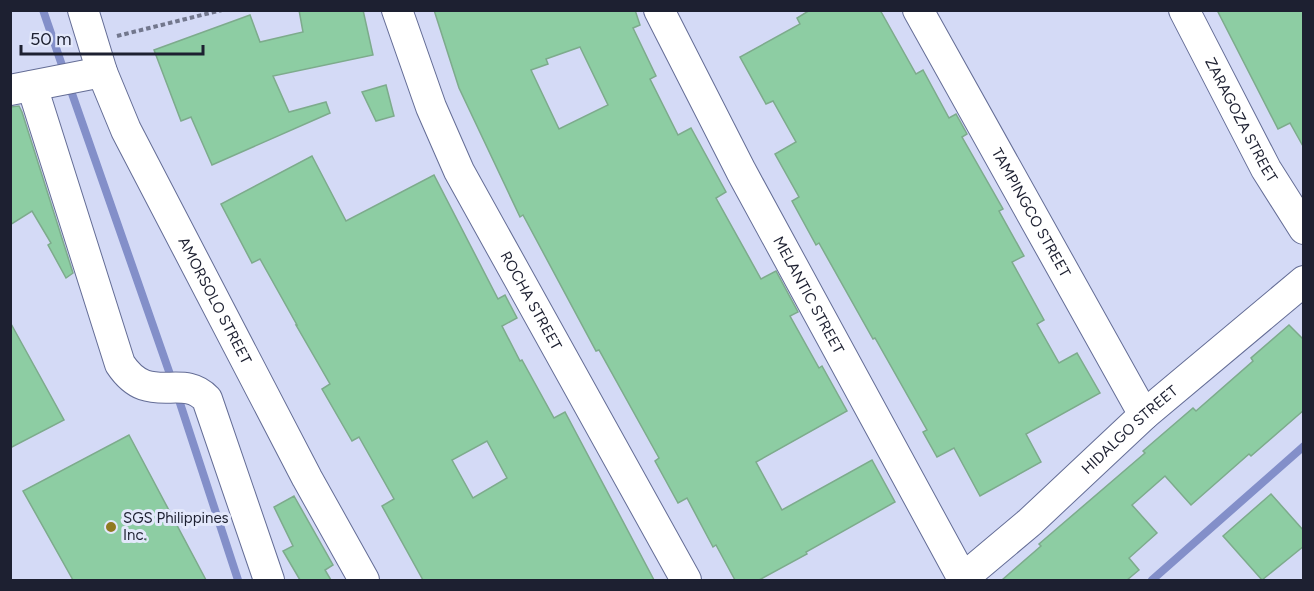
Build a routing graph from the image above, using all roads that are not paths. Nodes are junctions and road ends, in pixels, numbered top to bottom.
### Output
1 (84, 10) edge
2 (397, 10) edge
3 (659, 10) edge
4 (918, 10) edge
5 (1184, 10) edge
6 (56, 81) edge
7 (1304, 229) edge
8 (1304, 281) edge
9 (1144, 415) junction
10 (269, 580) edge
11 (364, 580) edge
12 (686, 580) edge
13 (962, 580) edge

1 - 6 street, AMORSOLO STREET
2 - 12 street, ROCHA STREET
3 - 13 street, MELANTIC STREET
4 - 9 street, TAMPINGCO STREET
5 - 7 street, ZARAGOZA STREET
6 - 10 street
6 - 11 street, AMORSOLO STREET
8 - 9 street, HIDALGO STREET
9 - 13 street, HIDALGO STREET

